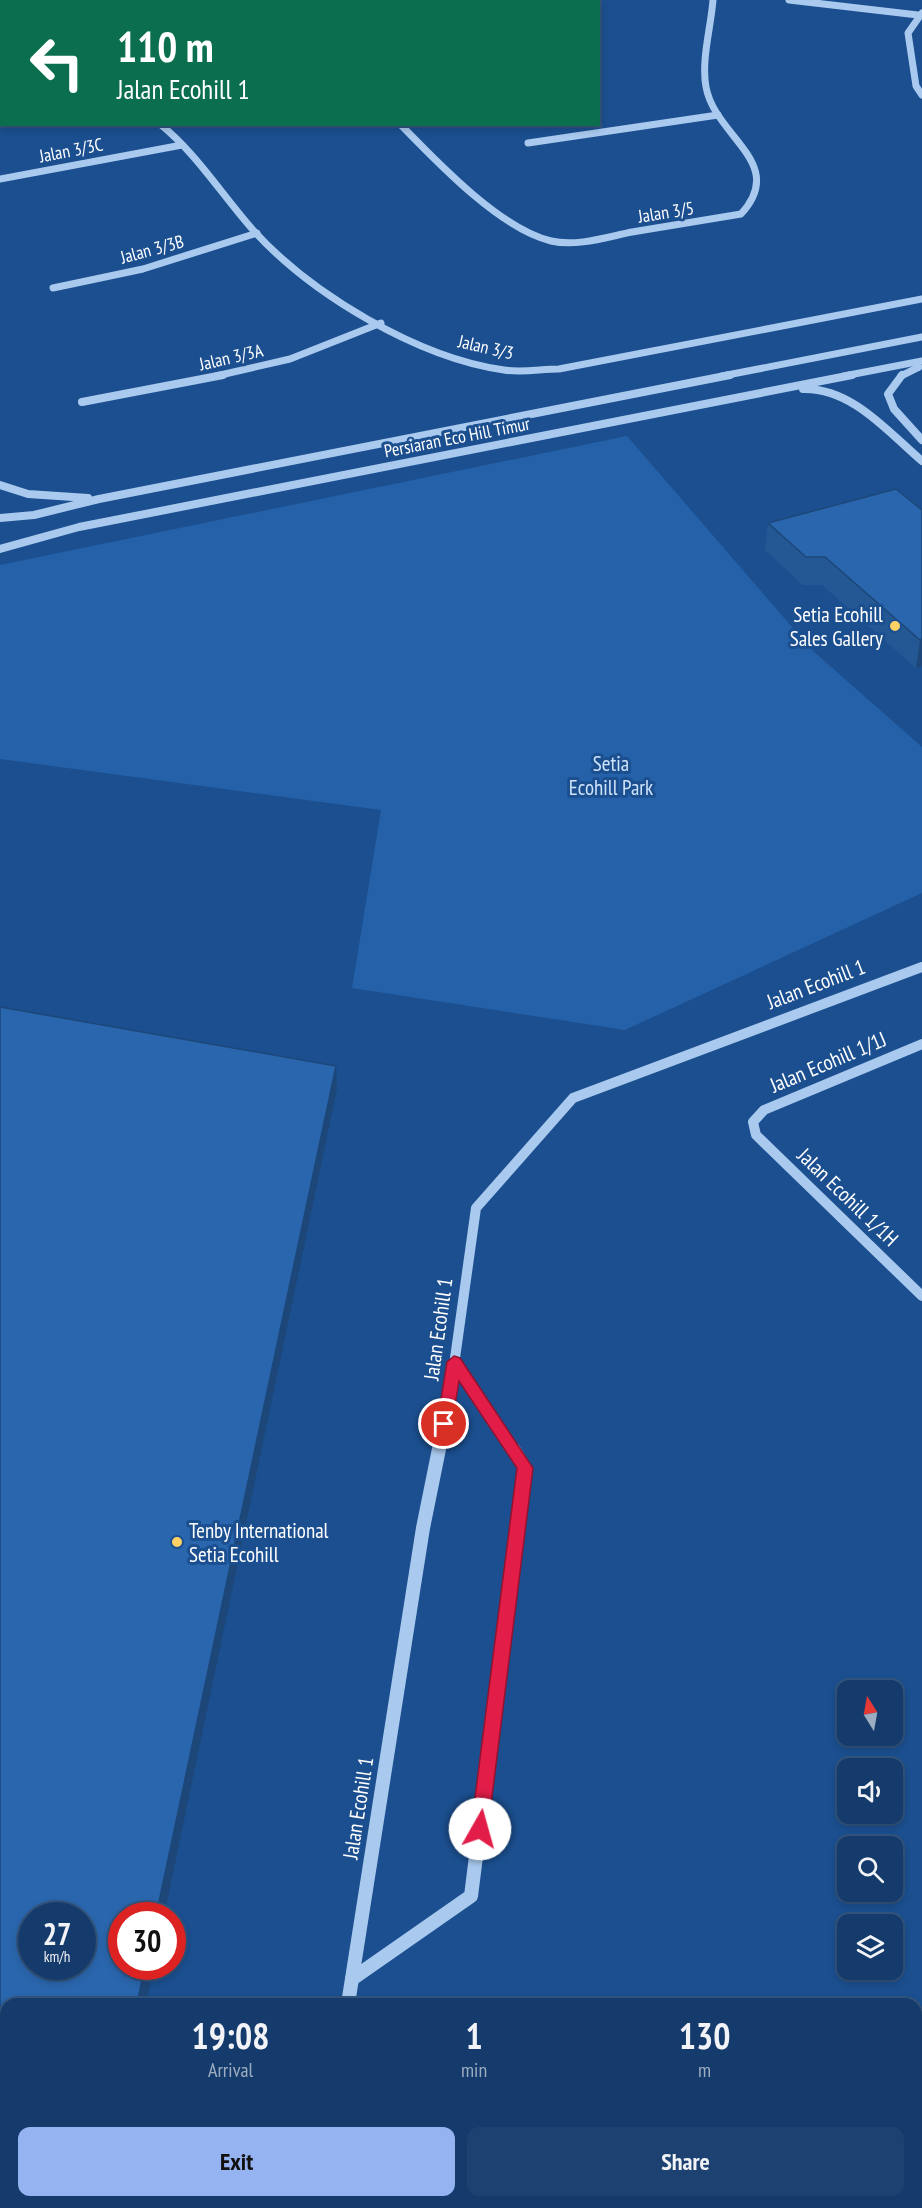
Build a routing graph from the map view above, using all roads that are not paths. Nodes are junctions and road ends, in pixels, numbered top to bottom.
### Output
1 (713, 0) edge
2 (789, 0) edge
3 (920, 14) edge
4 (922, 94) edge
5 (718, 115) junction
6 (162, 126) edge
7 (402, 126) edge
8 (528, 143) dead end
9 (182, 144) junction
10 (0, 179) edge
11 (257, 232) junction
12 (53, 288) dead end
13 (922, 299) edge
14 (381, 323) junction
15 (922, 337) edge
16 (922, 361) edge
17 (922, 366) edge
18 (770, 392) junction
19 (82, 402) dead end
20 (922, 440) edge
21 (922, 461) edge
22 (0, 485) edge
23 (99, 499) junction
24 (0, 518) edge
25 (0, 549) edge
26 (922, 967) edge
27 (922, 1044) edge
28 (753, 1122) joint
29 (922, 1296) edge
30 (454, 1362) junction
31 (352, 1979) junction
32 (349, 1998) edge

1 - 5 street, Jalan 3/5
2 - 3 street
3 - 4 street
5 - 7 street, Jalan 3/5
5 - 8 street
6 - 9 street, Jalan 3/3
9 - 10 street, Jalan 3/3C
9 - 11 street, Jalan 3/3
11 - 12 street, Jalan 3/3B
11 - 14 street, Jalan 3/3
13 - 14 street, Jalan 3/3
14 - 19 street, Jalan 3/3A
15 - 23 street, Persiaran Eco Hill Timur
16 - 18 street, Persiaran Eco Hill Timur
17 - 20 street
18 - 21 street
18 - 25 street, Persiaran Eco Hill Timur
22 - 23 street
23 - 24 street, Persiaran Eco Hill Timur
26 - 30 street, Jalan Ecohill 1
27 - 28 street, Jalan Ecohill 1/1J
28 - 29 street, Jalan Ecohill 1/1H
30 - 31 street, Jalan Ecohill 1
30 - 31 street
31 - 32 street, Jalan Ecohill 1

